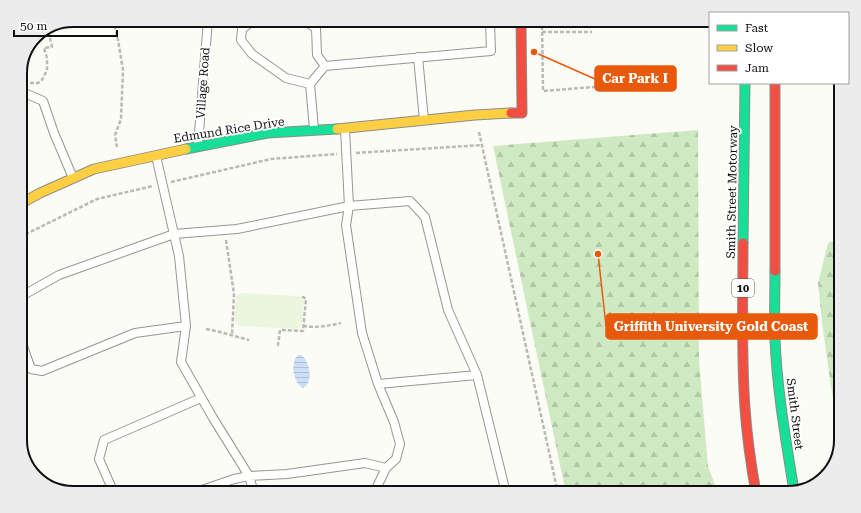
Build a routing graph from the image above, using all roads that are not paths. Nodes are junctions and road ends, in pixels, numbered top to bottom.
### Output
1 (207, 27) edge
2 (245, 27) edge
3 (314, 27) edge
4 (490, 27) edge
5 (521, 27) edge
6 (418, 57) junction
7 (325, 66) junction
8 (310, 84) junction
9 (744, 84) edge
10 (775, 84) edge
11 (27, 94) edge
12 (424, 121) junction
13 (345, 128) junction
14 (314, 130) junction
15 (198, 146) junction
16 (156, 155) junction
17 (73, 179) junction
18 (27, 200) edge
19 (349, 206) junction
20 (174, 234) junction
21 (27, 293) edge
22 (186, 326) junction
23 (27, 358) edge
24 (477, 375) junction
25 (378, 384) junction
26 (201, 398) junction
27 (386, 468) junction
28 (249, 476) junction
29 (111, 486) edge
30 (214, 486) edge
31 (252, 486) edge
32 (377, 486) edge
33 (504, 486) edge
34 (755, 486) edge
35 (793, 486) edge

1 - 15 lane, Village Road
2 - 8 lane
3 - 7 lane
4 - 6 lane
5 - 12 main road, Edmund Rice Drive
6 - 7 lane
6 - 12 lane
7 - 8 lane
8 - 14 lane
9 - 34 main road, Smith Street Motorway / 10
10 - 35 main road, Smith Street
11 - 17 lane
12 - 13 main road, Edmund Rice Drive
13 - 14 main road, Edmund Rice Drive
13 - 19 lane
14 - 15 main road, Edmund Rice Drive
15 - 16 main road, Edmund Rice Drive
16 - 17 main road, Edmund Rice Drive
16 - 20 lane
17 - 18 main road, Edmund Rice Drive
19 - 20 lane
19 - 24 lane
19 - 25 lane
20 - 21 lane
20 - 22 lane
22 - 23 lane
22 - 26 lane
24 - 25 lane
24 - 33 lane
25 - 27 lane
26 - 28 lane
26 - 29 lane
27 - 28 lane
27 - 32 lane
28 - 30 lane
28 - 31 lane

